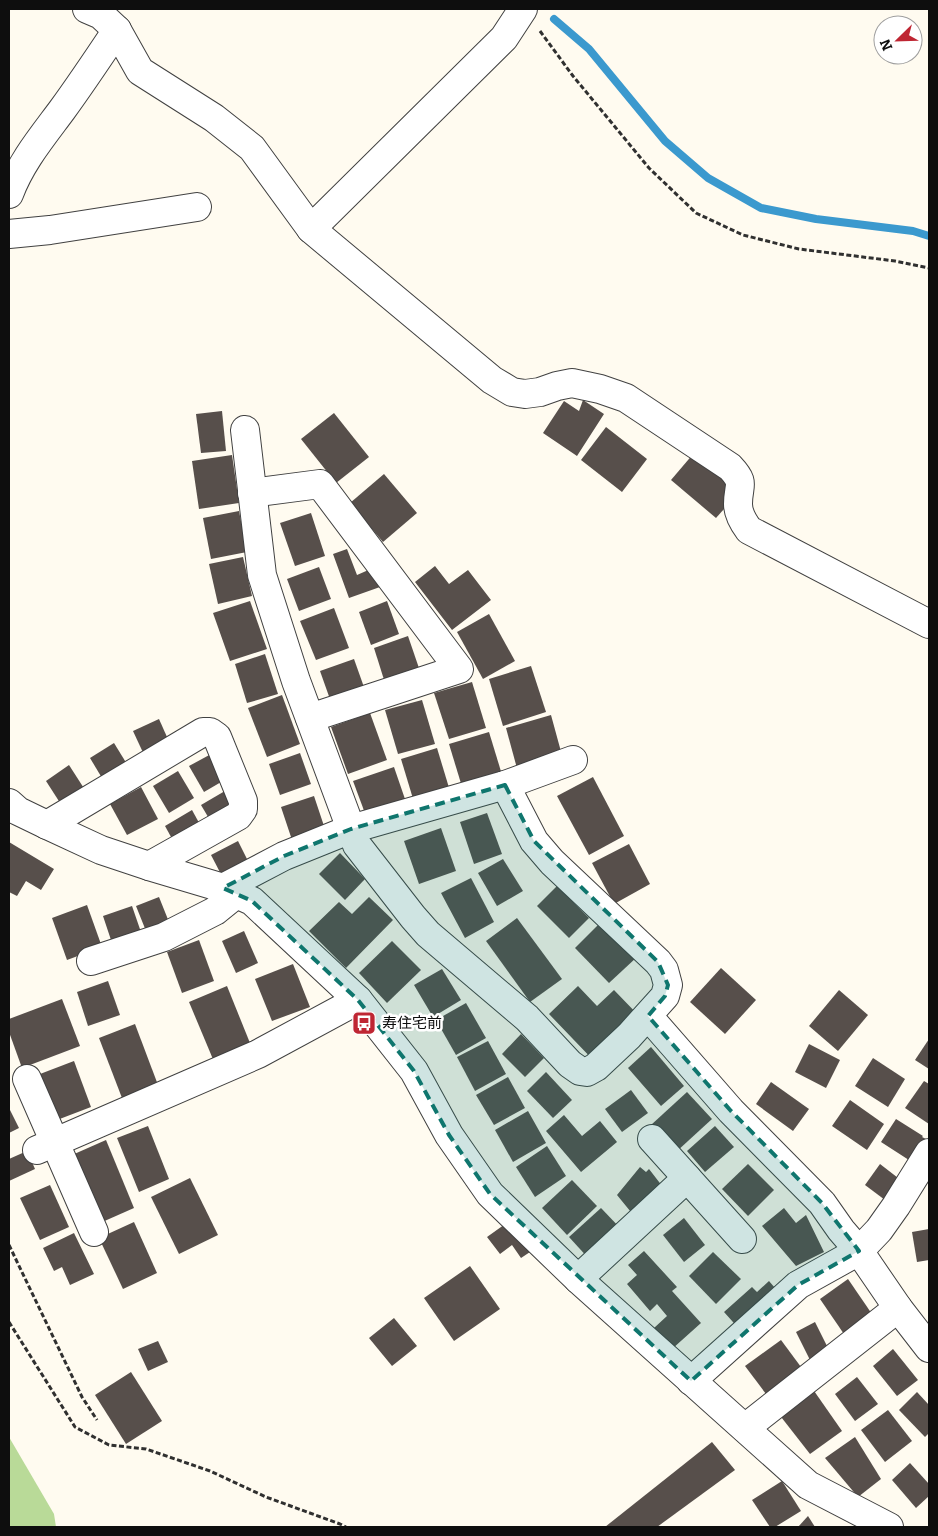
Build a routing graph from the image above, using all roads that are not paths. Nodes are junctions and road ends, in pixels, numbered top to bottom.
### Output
1 (87, 9) edge
2 (529, 16) edge
3 (117, 30) junction
4 (9, 194) edge
5 (198, 207) dead end
6 (311, 229) junction
7 (9, 234) edge
8 (245, 430) dead end
9 (252, 493) junction
10 (929, 624) edge
11 (310, 718) junction
12 (573, 760) dead end
13 (505, 785) junction
14 (9, 803) edge
15 (46, 825) junction
16 (351, 829) junction
17 (149, 866) junction
18 (230, 891) junction
19 (91, 961) dead end
20 (358, 1000) junction
21 (648, 1016) junction
22 (27, 1079) dead end
23 (652, 1139) dead end
24 (46, 1146) junction
25 (929, 1153) edge
26 (687, 1178) junction
27 (94, 1232) dead end
28 (742, 1239) dead end
29 (859, 1251) junction
30 (578, 1279) junction
31 (898, 1308) junction
32 (929, 1348) edge
33 (691, 1380) junction
34 (745, 1428) junction
35 (889, 1527) edge

1 - 3 street
2 - 6 street
3 - 4 street
3 - 6 street
5 - 7 street
6 - 10 street
8 - 9 street
9 - 11 street
9 - 11 street
11 - 16 street
12 - 13 street
13 - 16 street
13 - 21 street
14 - 15 street
15 - 17 street
15 - 17 street
16 - 18 street
16 - 21 street
17 - 18 street
18 - 19 street
18 - 20 street
20 - 24 street
20 - 30 street
21 - 29 street
22 - 24 street
23 - 26 street
24 - 27 street
25 - 29 street
26 - 28 street
26 - 30 street
29 - 31 street
29 - 33 street
30 - 33 street
31 - 32 street
31 - 34 street
33 - 34 street
34 - 35 street

